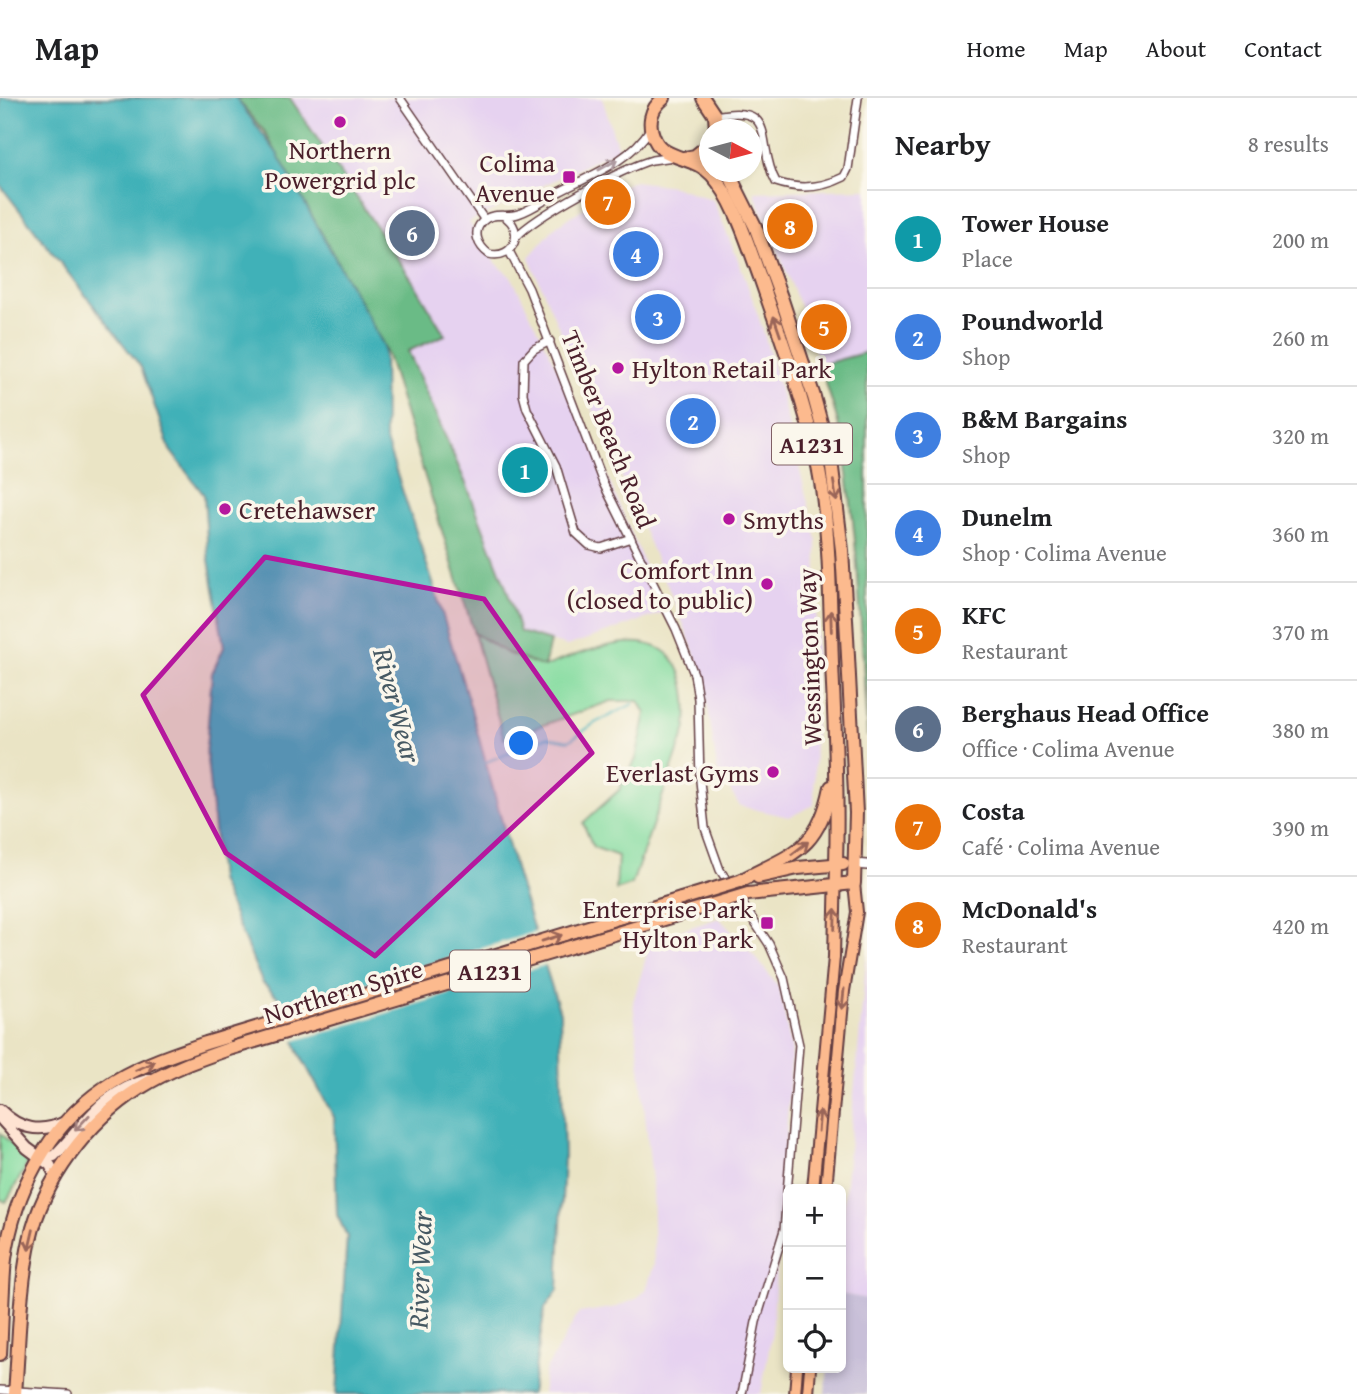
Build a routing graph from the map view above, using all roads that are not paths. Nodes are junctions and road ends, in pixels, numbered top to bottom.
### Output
1 (400, 98) edge
2 (646, 98) edge
3 (664, 98) edge
4 (703, 98) edge
5 (858, 98) edge
6 (652, 113) junction
7 (715, 116) junction
8 (715, 119) edge
9 (650, 129) junction
10 (699, 153) edge
11 (679, 157) junction
12 (733, 182) edge
13 (504, 216) junction
14 (484, 219) junction
15 (516, 237) junction
16 (509, 251) junction
17 (550, 341) junction
18 (631, 538) junction
19 (836, 762) junction
20 (836, 864) junction
21 (861, 865) edge
22 (740, 881) junction
23 (861, 883) edge
24 (835, 884) junction
25 (230, 1042) junction
26 (159, 1076) junction
27 (0, 1110) edge
28 (0, 1118) edge
29 (70, 1119) junction
30 (39, 1158) junction
31 (56, 1177) junction
32 (813, 1184) edge
33 (826, 1184) edge
34 (0, 1354) edge
35 (797, 1373) edge
36 (810, 1373) edge
37 (0, 1390) edge
38 (15, 1392) edge
39 (68, 1394) edge
40 (742, 1394) edge
41 (795, 1394) edge
42 (808, 1394) edge

1 - 14 street
2 - 6 highway
3 - 6 highway
4 - 7 highway
5 - 7 street
6 - 9 highway
7 - 8 highway
9 - 11 highway, Wessington Way
13 -> 9 street
10 - 11 highway
11 - 15 street
19 -> 11 highway, Wessington Way / A1231
12 -> 21 highway, Wessington Way / A1231
13 - 14 street
13 - 15 street
14 - 16 street
15 - 16 street
16 - 17 street, Timber Beach Road
17 - 18 street, Timber Beach Road
17 - 18 street
18 - 40 street, Timber Beach Road
19 - 20 highway, Wessington Way / A1231
22 -> 19 highway
20 - 21 highway
20 - 22 highway, A1231
20 - 24 main road, Wessington Way
21 - 23 highway, Wessington Way / A1231
25 -> 22 highway, Northern Spire / A1231, bridge
23 - 24 highway, A1231
23 -> 33 main road, Wessington Way
24 - 25 highway, Northern Spire / A1231, bridge
32 -> 24 main road, Wessington Way
25 - 26 highway, A1231
29 -> 25 highway, A1231
26 -> 30 main road
26 - 31 highway, A1231
27 - 29 main road
28 - 30 main road
29 - 30 highway, A1231
30 - 31 main road
30 - 34 highway, A1231
31 -> 38 highway, A1231
35 - 41 main road
36 - 42 main road
37 - 38 street
38 - 39 street

